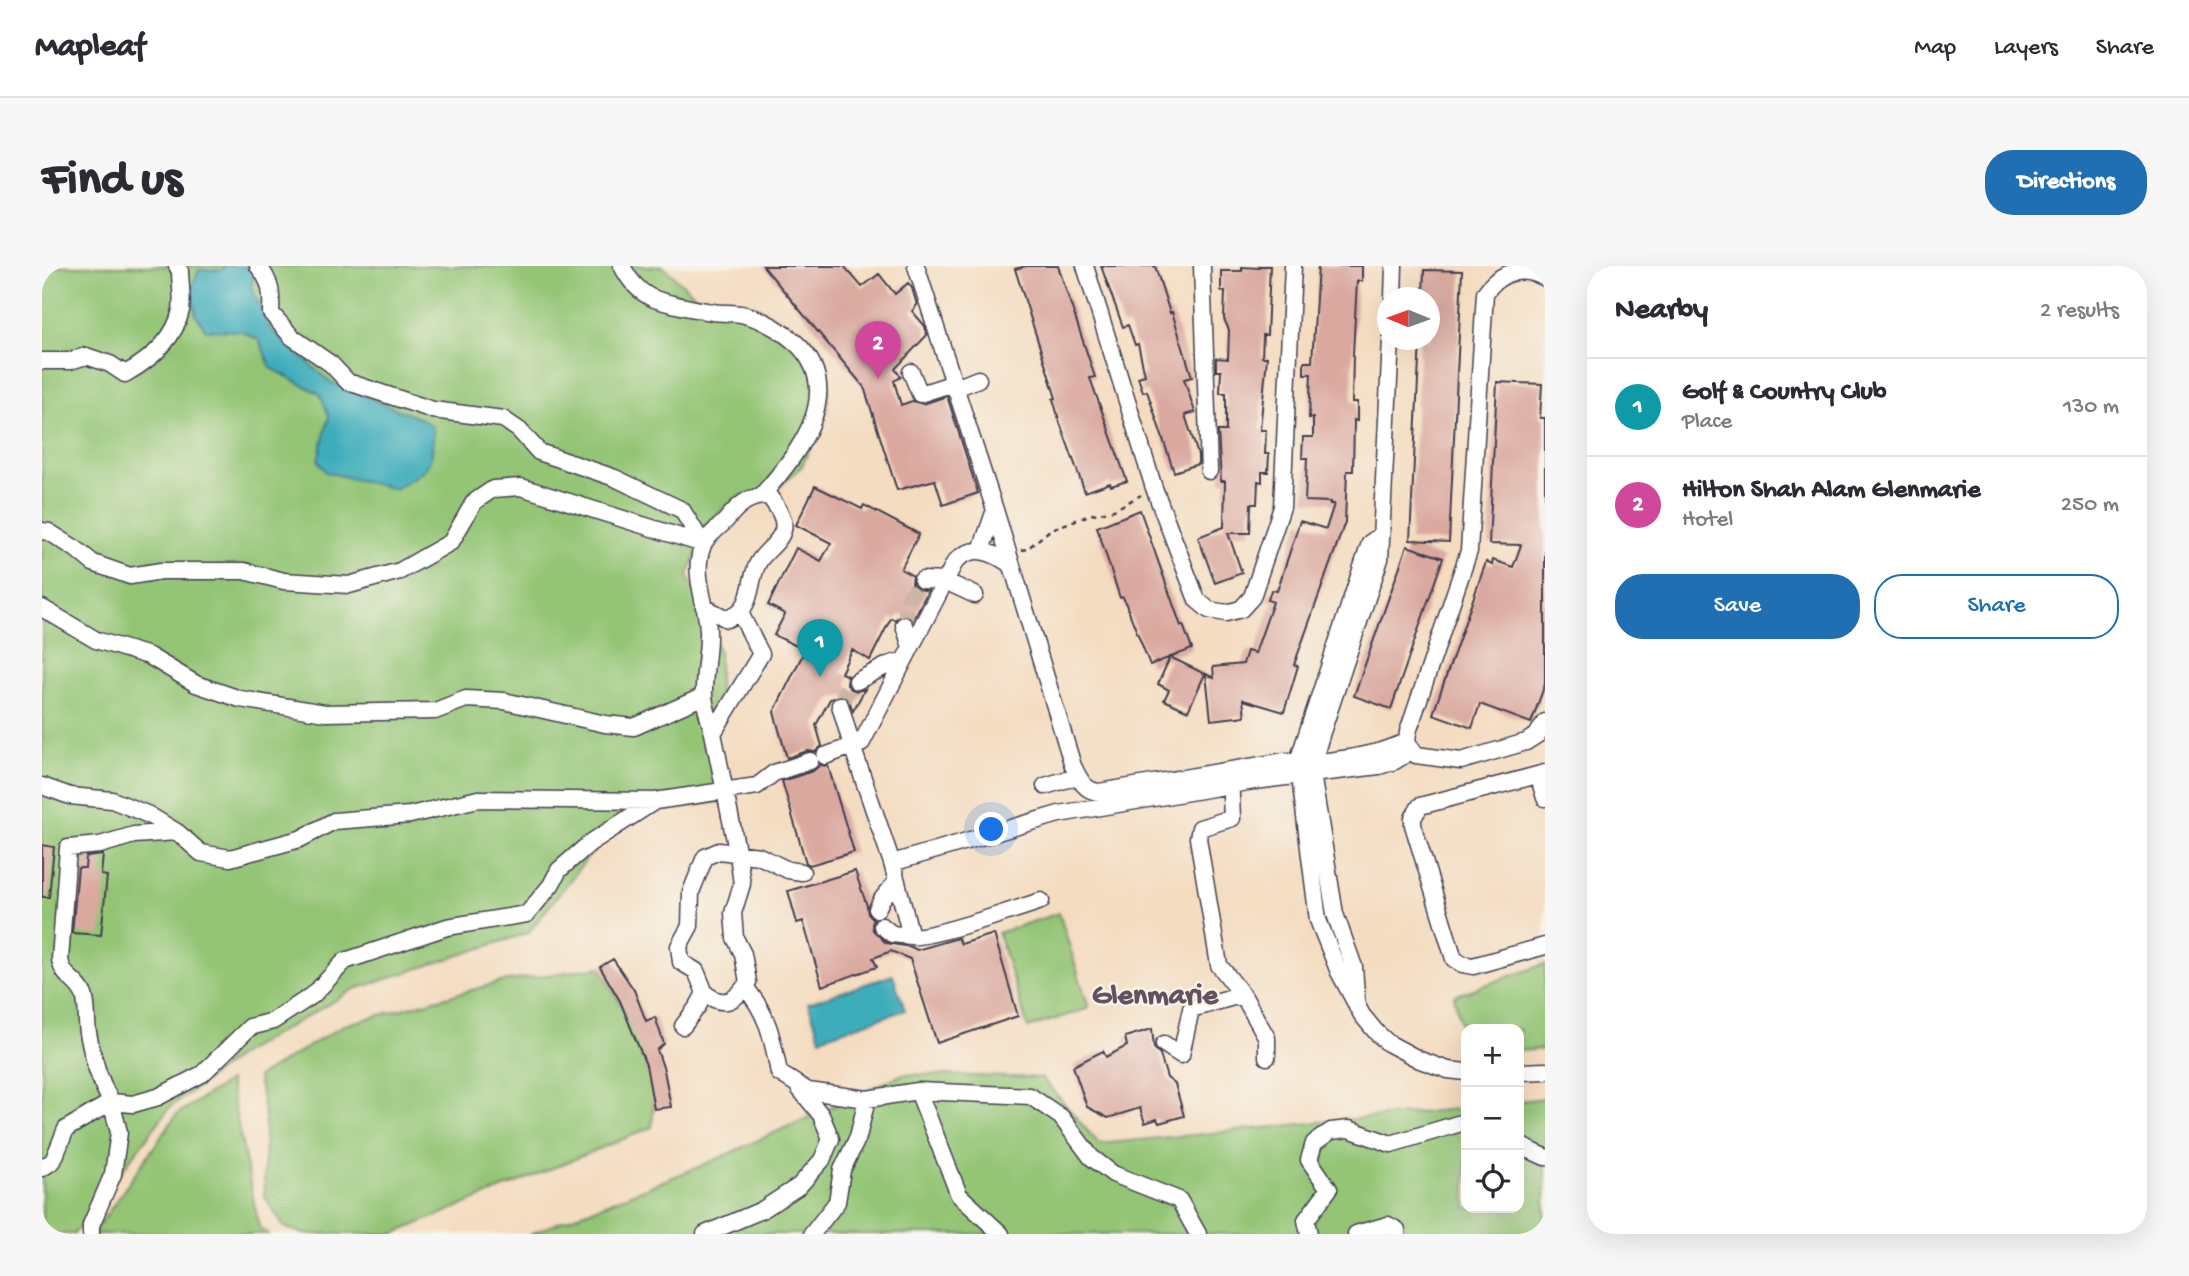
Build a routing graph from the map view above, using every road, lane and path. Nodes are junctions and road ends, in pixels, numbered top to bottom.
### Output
1 (177, 266) edge
2 (622, 266) edge
3 (916, 266) edge
4 (1084, 266) edge
5 (1202, 266) edge
6 (1293, 266) edge
7 (1394, 266) edge
8 (262, 270) edge
9 (1545, 278) edge
10 (1393, 287) edge
11 (1390, 350) edge
12 (42, 361) edge
13 (911, 372) dead end
14 (978, 379) dead end
15 (955, 385) junction
16 (1209, 471) dead end
17 (1154, 488) junction
18 (761, 496) junction
19 (995, 510) junction
20 (42, 531) edge
21 (1381, 535) junction
22 (703, 544) junction
23 (981, 550) junction
24 (1010, 559) junction
25 (922, 580) dead end
26 (945, 581) junction
27 (975, 595) dead end
28 (704, 607) junction
29 (42, 608) edge
30 (734, 616) junction
31 (904, 625) tunnel mouth
32 (708, 635) junction
33 (907, 654) junction
34 (857, 681) tunnel mouth
35 (705, 696) junction
36 (840, 705) dead end
37 (1545, 722) edge
38 (1322, 732) junction
39 (713, 733) junction
40 (852, 746) junction
41 (1409, 747) junction
42 (1350, 758) junction
43 (1305, 768) junction
44 (1338, 771) junction
45 (1542, 774) edge
46 (1230, 777) junction
47 (1082, 782) junction
48 (42, 786) edge
49 (1045, 786) dead end
50 (724, 791) junction
51 (1315, 795) junction
52 (1545, 798) edge
53 (655, 801) junction
54 (1059, 814) junction
55 (177, 832) junction
56 (738, 855) junction
57 (892, 863) junction
58 (802, 872) dead end
59 (897, 881) junction
60 (1041, 901) dead end
61 (877, 909) dead end
62 (882, 926) dead end
63 (911, 936) junction
64 (1545, 946) edge
65 (745, 987) junction
66 (705, 993) junction
67 (1244, 997) junction
68 (1357, 1007) junction
69 (682, 1026) dead end
70 (1164, 1044) dead end
71 (1267, 1057) dead end
72 (1461, 1071) edge
73 (1545, 1071) edge
74 (1524, 1072) edge
75 (793, 1081) junction
76 (918, 1091) junction
77 (867, 1099) junction
78 (111, 1102) junction
79 (1461, 1123) edge
80 (1524, 1147) edge
81 (1545, 1157) edge
82 (42, 1168) edge
83 (91, 1234) edge
84 (705, 1234) edge
85 (813, 1234) edge
86 (1001, 1234) edge
87 (1198, 1234) edge
88 (1308, 1234) edge
89 (1356, 1234) edge
90 (1397, 1234) edge

1 - 12 street
2 - 18 street
3 - 15 street
4 - 17 street
5 - 16 street
6 - 17 street
7 - 10 street
8 - 22 street
9 - 41 street
11 - 21 street
13 - 15 street
14 - 15 street
15 - 19 street
17 - 24 path
18 - 22 street
18 - 30 street
19 - 23 street
19 - 24 street
20 - 22 street
21 - 38 street
21 - 43 street
22 - 28 street
23 - 24 street
23 - 26 street
24 - 47 street
25 - 26 street
26 - 27 street
26 - 33 street
28 - 30 street
28 - 32 street
29 - 35 street
30 - 32 street
30 - 39 street
31 - 33 street
32 - 35 street
33 - 34 street
33 - 40 street
35 - 39 street
36 - 40 street
37 - 41 street
38 - 42 street
38 - 43 street
39 - 50 street
40 - 50 street
40 - 57 street
41 - 42 street
41 - 44 street
42 - 43 street
43 - 44 street
43 - 46 street
43 - 51 street
43 - 68 street
44 - 51 street
45 - 52 street
45 - 64 street
46 - 47 street
46 - 54 street
46 - 67 street
47 - 49 street
47 - 54 street
48 - 55 street
50 - 53 street
50 - 56 street
51 - 68 street
53 - 55 street
53 - 78 street
54 - 57 street
55 - 78 street
56 - 58 street
56 - 65 street
56 - 66 street
57 - 59 street
59 - 61 street
59 - 63 street
60 - 63 street
62 - 63 street
65 - 66 street
65 - 75 street
66 - 69 street
67 - 70 street
67 - 71 street
68 - 72 street
73 - 74 street
75 - 77 street
75 - 84 street
76 - 77 street
76 - 86 street
76 - 87 street
77 - 85 street
78 - 82 street
78 - 83 street
79 - 88 street
80 - 81 street
89 - 90 street

